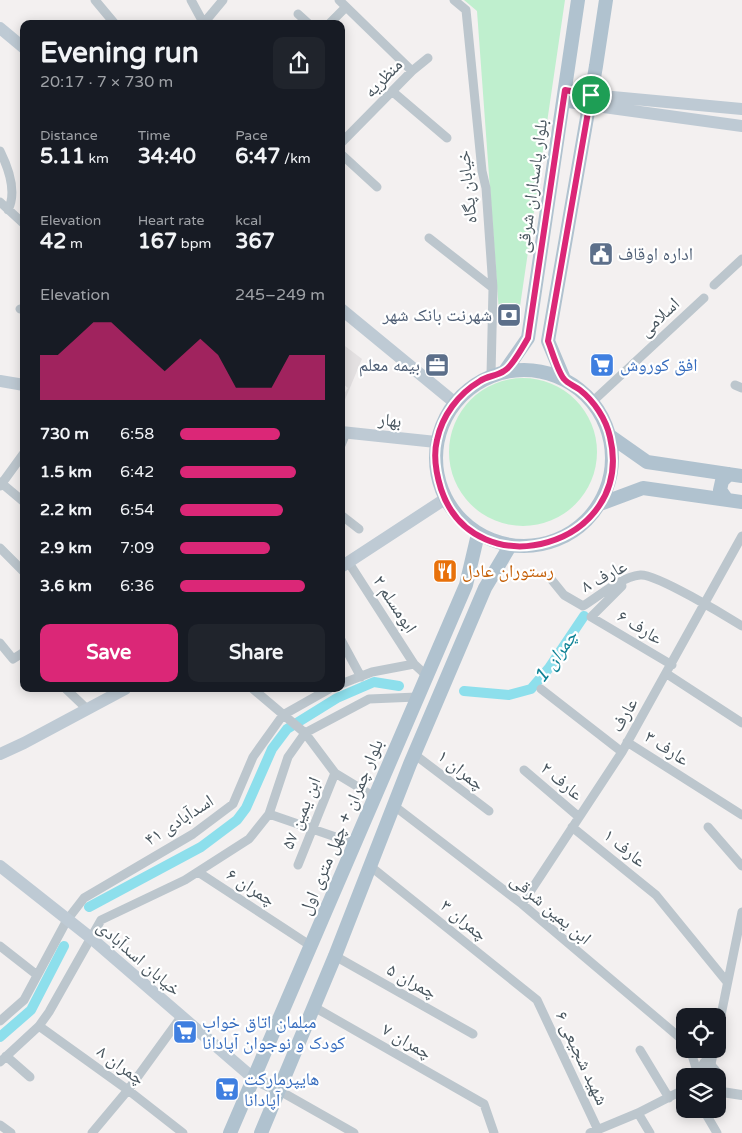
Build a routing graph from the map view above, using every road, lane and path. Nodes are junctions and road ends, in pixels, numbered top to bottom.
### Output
1 (95, 0) edge
2 (191, 0) edge
3 (223, 0) edge
4 (454, 0) edge
5 (578, 0) edge
6 (606, 0) edge
7 (343, 3) edge
8 (298, 14) dead end
9 (112, 20) edge
10 (201, 20) edge
11 (206, 20) edge
12 (305, 20) edge
13 (332, 20) edge
14 (0, 28) edge
15 (20, 45) edge
16 (570, 55) junction
17 (428, 58) dead end
18 (412, 71) junction
19 (393, 92) junction
20 (564, 95) junction
21 (594, 103) junction
22 (742, 109) edge
23 (560, 126) junction
24 (742, 126) edge
25 (447, 138) dead end
26 (345, 139) edge
27 (0, 152) edge
28 (345, 158) edge
29 (377, 187) dead end
30 (0, 202) edge
31 (8, 210) junction
32 (20, 220) edge
33 (429, 238) dead end
34 (742, 258) edge
35 (714, 285) dead end
36 (493, 288) junction
37 (704, 298) dead end
38 (345, 312) edge
39 (505, 371) junction
40 (491, 375) junction
41 (564, 379) junction
42 (0, 382) edge
43 (20, 384) edge
44 (454, 402) junction
45 (592, 402) junction
46 (610, 436) junction
47 (345, 437) edge
48 (436, 442) junction
49 (20, 458) edge
50 (735, 475) edge
51 (1, 484) edge
52 (20, 499) edge
53 (445, 499) junction
54 (727, 500) junction
55 (742, 502) edge
56 (600, 504) junction
57 (345, 518) edge
58 (359, 529) dead end
59 (478, 534) junction
60 (742, 536) edge
61 (510, 546) junction
62 (0, 548) edge
63 (345, 565) edge
64 (20, 568) edge
65 (631, 577) junction
66 (551, 579) dead end
67 (706, 603) junction
68 (742, 626) edge
69 (0, 643) edge
70 (345, 647) edge
71 (20, 655) edge
72 (414, 664) junction
73 (672, 665) junction
74 (667, 674) junction
75 (426, 675) junction
76 (361, 677) junction
77 (345, 683) edge
78 (541, 689) dead end
79 (69, 692) edge
80 (119, 692) edge
81 (257, 692) edge
82 (324, 692) edge
83 (417, 697) junction
84 (86, 709) junction
85 (284, 715) junction
86 (742, 723) edge
87 (304, 732) junction
88 (627, 742) junction
89 (2, 750) edge
90 (622, 752) junction
91 (414, 754) junction
92 (524, 770) dead end
93 (335, 773) junction
94 (373, 796) junction
95 (393, 805) junction
96 (488, 811) dead end
97 (269, 814) junction
98 (742, 815) edge
99 (579, 817) junction
100 (572, 827) junction
101 (708, 827) dead end
102 (311, 830) junction
103 (353, 843) junction
104 (298, 865) dead end
105 (0, 866) edge
106 (370, 866) junction
107 (742, 866) edge
108 (198, 872) junction
109 (522, 904) junction
110 (742, 912) edge
111 (66, 920) junction
112 (91, 938) junction
113 (0, 946) edge
114 (311, 946) junction
115 (335, 956) junction
116 (37, 975) junction
117 (727, 982) junction
118 (537, 1000) joint
119 (314, 1007) junction
120 (722, 1008) edge
121 (181, 1017) junction
122 (0, 1021) edge
123 (39, 1026) junction
124 (473, 1034) dead end
125 (676, 1034) edge
126 (640, 1050) dead end
127 (712, 1058) edge
128 (3, 1059) edge
129 (710, 1064) junction
130 (700, 1068) edge
131 (713, 1068) edge
132 (30, 1077) dead end
133 (253, 1078) junction
134 (128, 1090) junction
135 (280, 1091) junction
136 (676, 1094) edge
137 (726, 1094) edge
138 (742, 1095) edge
139 (669, 1098) junction
140 (638, 1113) junction
141 (708, 1118) edge
142 (0, 1125) edge
143 (594, 1131) edge
144 (10, 1133) edge
145 (92, 1133) edge
146 (183, 1133) edge
147 (230, 1133) edge
148 (261, 1133) edge
149 (354, 1133) edge
150 (494, 1133) edge
151 (650, 1133) edge
152 (717, 1133) edge

1 - 9 street
2 - 10 street
3 - 11 street
4 - 36 street, خیابان پگاه
5 - 16 main road, بلوار پاسداران شرقی
6 - 21 main road
7 - 13 street
7 - 18 street
8 - 12 street
14 - 15 main road
16 - 20 main road, بلوار پاسداران شرقی
16 - 23 street
17 - 18 street, منظریه
18 - 19 street, منظریه
19 - 25 street
19 - 26 street, منظریه
20 - 21 main road
20 - 23 main road, بلوار پاسداران شرقی
21 - 22 main road
21 - 24 main road
21 - 41 main road
23 - 39 main road, بلوار پاسداران شرقی
27 - 31 street
28 - 29 street
30 - 31 street
31 - 32 street
33 - 36 street
34 - 35 street
36 - 40 street, خیابان پگاه
37 - 45 street, اسلامی
38 - 44 main road
39 - 40 main road
39 - 41 main road
40 - 44 main road
41 - 45 main road
42 - 43 main road
44 - 48 main road
45 - 46 main road
46 - 50 main road
46 - 56 main road
47 - 48 main road, بهار
48 - 53 main road
49 - 51 street
50 - 54 main road
51 - 52 street
53 - 59 main road
53 - 63 main road
54 - 55 main road
54 - 56 main road
56 - 61 main road
57 - 58 street
59 - 61 main road
59 - 75 main road, بلوار چمران + چهل متری اول
60 - 67 street, عارف
61 - 91 main road
62 - 64 street
63 - 72 street, ابومسلم ۲
65 - 66 street, عارف ۸
65 - 67 street, عارف ۸
65 - 73 street, عارف ۶
67 - 68 street, عارف ۸
67 - 73 street, عارف
69 - 71 street
70 - 76 street
72 - 75 street, ابومسلم ۲
72 - 76 street
73 - 74 street, عارف
74 - 86 street
74 - 88 street, عارف
75 - 83 main road, بلوار چمران + چهل متری اول
76 - 77 street
78 - 90 street
79 - 84 street
80 - 84 main road
81 - 85 street
82 - 85 street, اسدآبادی ۴۱
83 - 87 street
83 - 94 main road, بلوار چمران + چهل متری اول
84 - 89 main road
85 - 87 street
85 - 111 street, اسدآبادی ۴۱
87 - 93 street
87 - 97 street
88 - 90 street, عارف
88 - 98 street, عارف ۳
90 - 99 street, عارف
91 - 95 main road
91 - 96 street, چمران ۱
92 - 99 street, عارف ۲
93 - 94 street
93 - 102 street, ابن یمین ۵۷
94 - 103 main road, بلوار چمران + چهل متری اول
95 - 106 main road
95 - 109 street, ابن یمین شرقی
97 - 102 street
97 - 108 street
99 - 100 street, عارف
100 - 109 street, عارف
100 - 117 street, عارف ۱
101 - 107 street
102 - 103 street
102 - 104 street, ابن یمین ۵۷
103 - 114 main road, بلوار چمران + چهل متری اول
105 - 111 main road, خیابان اسدآبادی
106 - 115 main road
106 - 118 street, چمران ۳
108 - 112 street
108 - 114 street, چمران ۶
109 - 125 street, ابن یمین شرقی
110 - 117 street
111 - 112 main road, خیابان اسدآبادی
111 - 116 street, اسدآبادی ۴۱
112 - 121 main road, خیابان اسدآبادی
112 - 123 street
113 - 116 street
114 - 133 main road, بلوار چمران + چهل متری اول
115 - 119 main road
115 - 124 street, چمران ۵
116 - 122 street, اسدآبادی ۴۱
117 - 120 street
118 - 143 street, شهید شجیعی ۶
119 - 135 main road
119 - 150 street, چمران ۷
121 - 133 main road, خیابان اسدآبادی
121 - 134 street
123 - 128 street
123 - 134 street, چمران ۸
126 - 139 street
127 - 129 street
128 - 132 street
129 - 130 street
129 - 131 street
133 - 135 main road, خیابان اسدآبادی
133 - 147 main road, بلوار چمران + چهل متری اول
134 - 145 street
134 - 146 street, چمران ۸
135 - 148 main road
135 - 149 street
136 - 139 street
137 - 138 street
139 - 140 street
140 - 143 street
140 - 151 street
141 - 152 street
142 - 144 street

